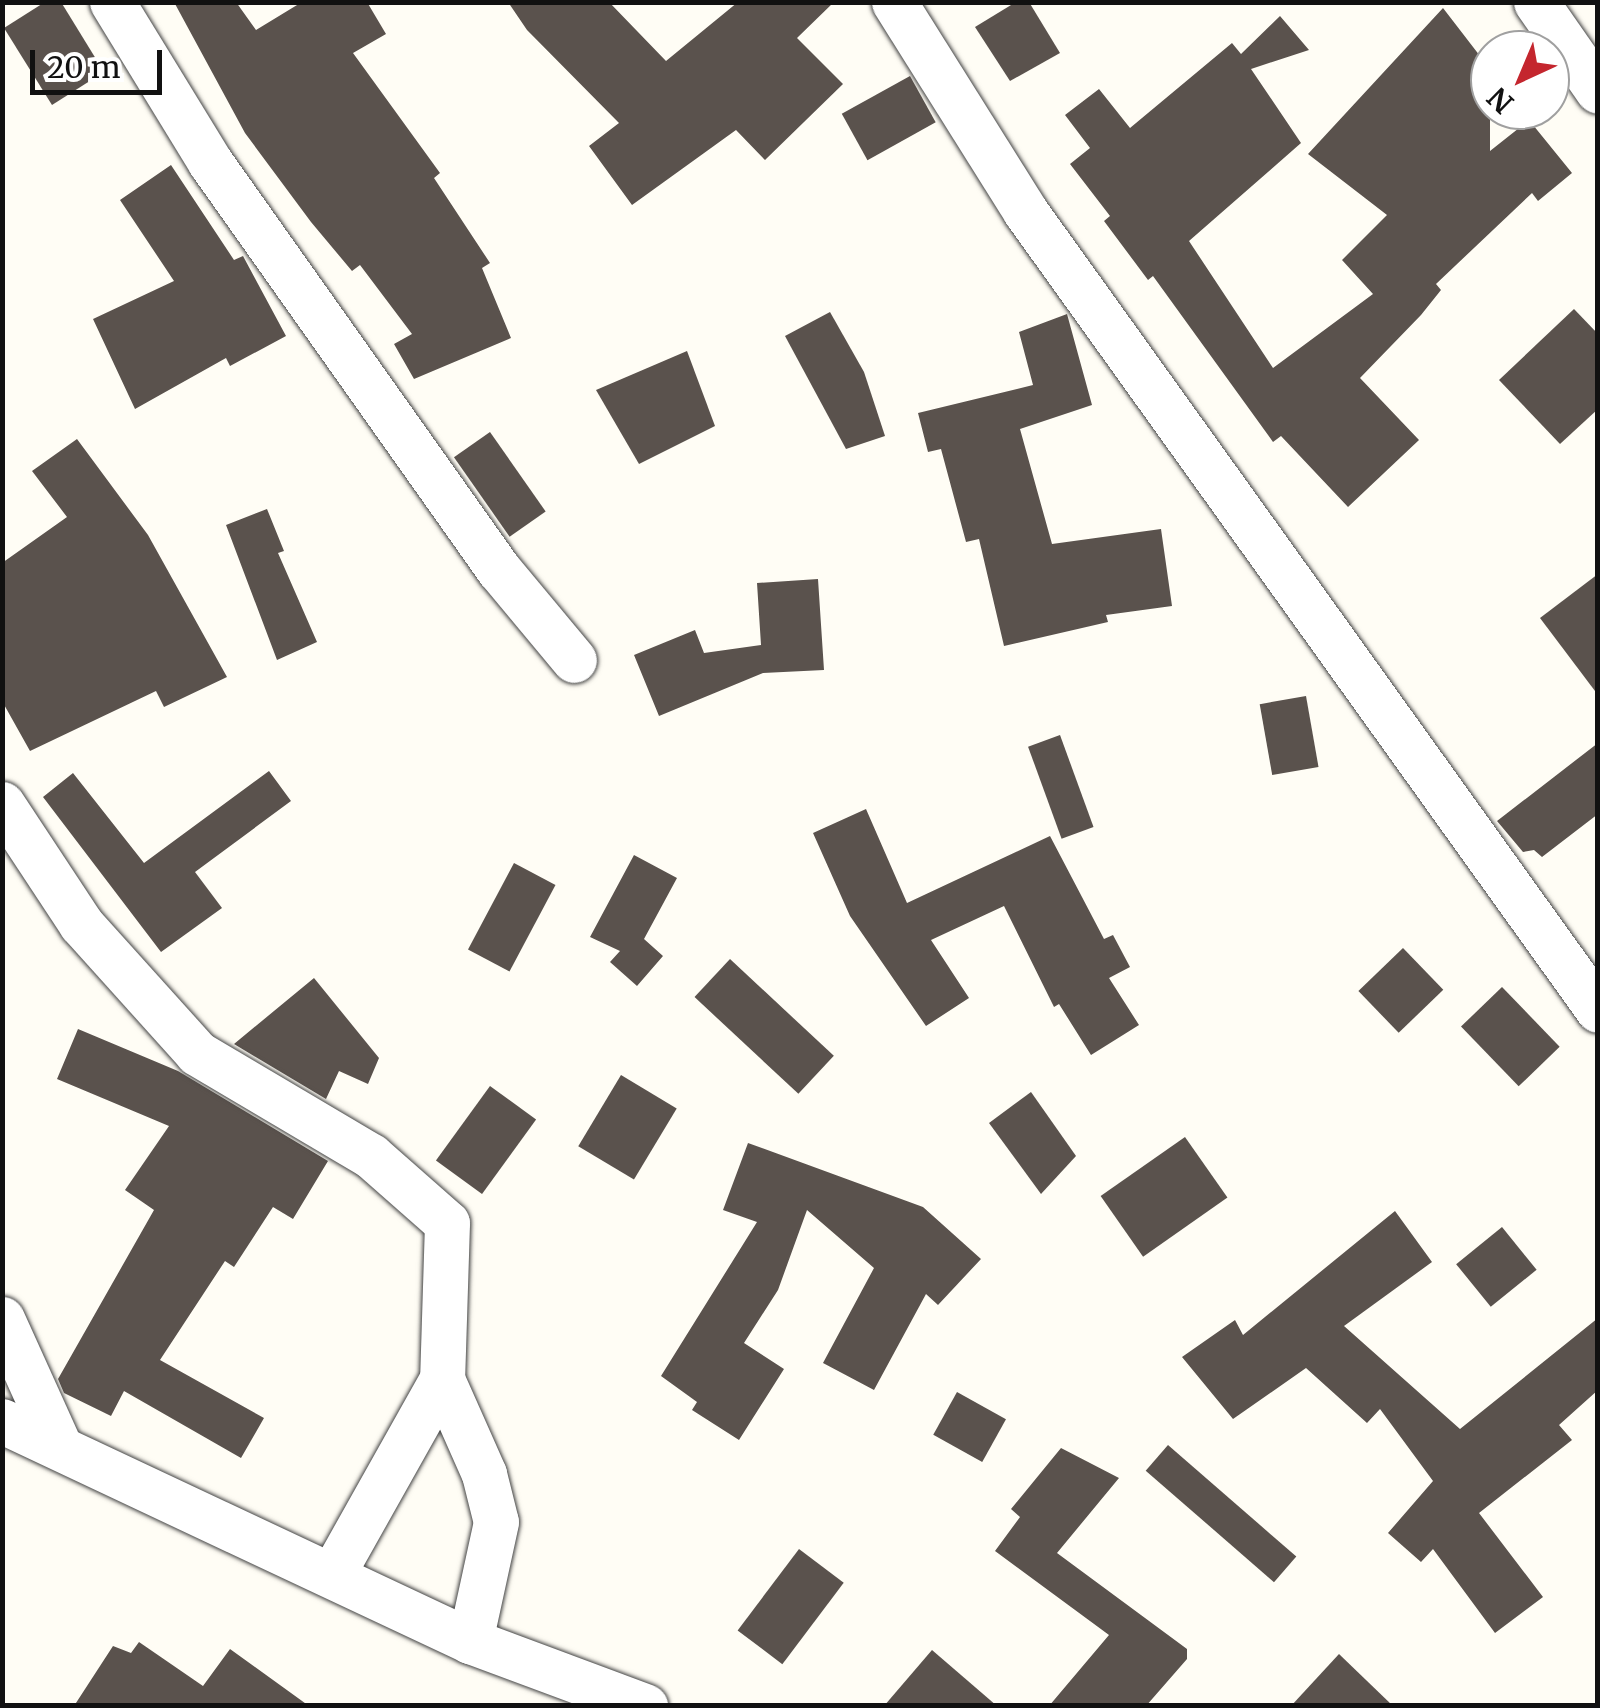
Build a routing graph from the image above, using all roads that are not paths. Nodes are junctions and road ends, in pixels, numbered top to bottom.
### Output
1 (112, 2) edge
2 (894, 2) edge
3 (1536, 2) edge
4 (1598, 91) edge
5 (574, 660) dead end
6 (2, 804) edge
7 (1598, 1010) edge
8 (2, 1319) edge
9 (442, 1379) junction
10 (2, 1422) edge
11 (58, 1443) junction
12 (332, 1575) junction
13 (470, 1641) junction
14 (645, 1706) edge

1 - 5 street
2 - 7 street
3 - 4 street
6 - 9 street
8 - 11 street
9 - 12 street
9 - 13 street
10 - 11 street
11 - 12 street
12 - 13 street
13 - 14 street

